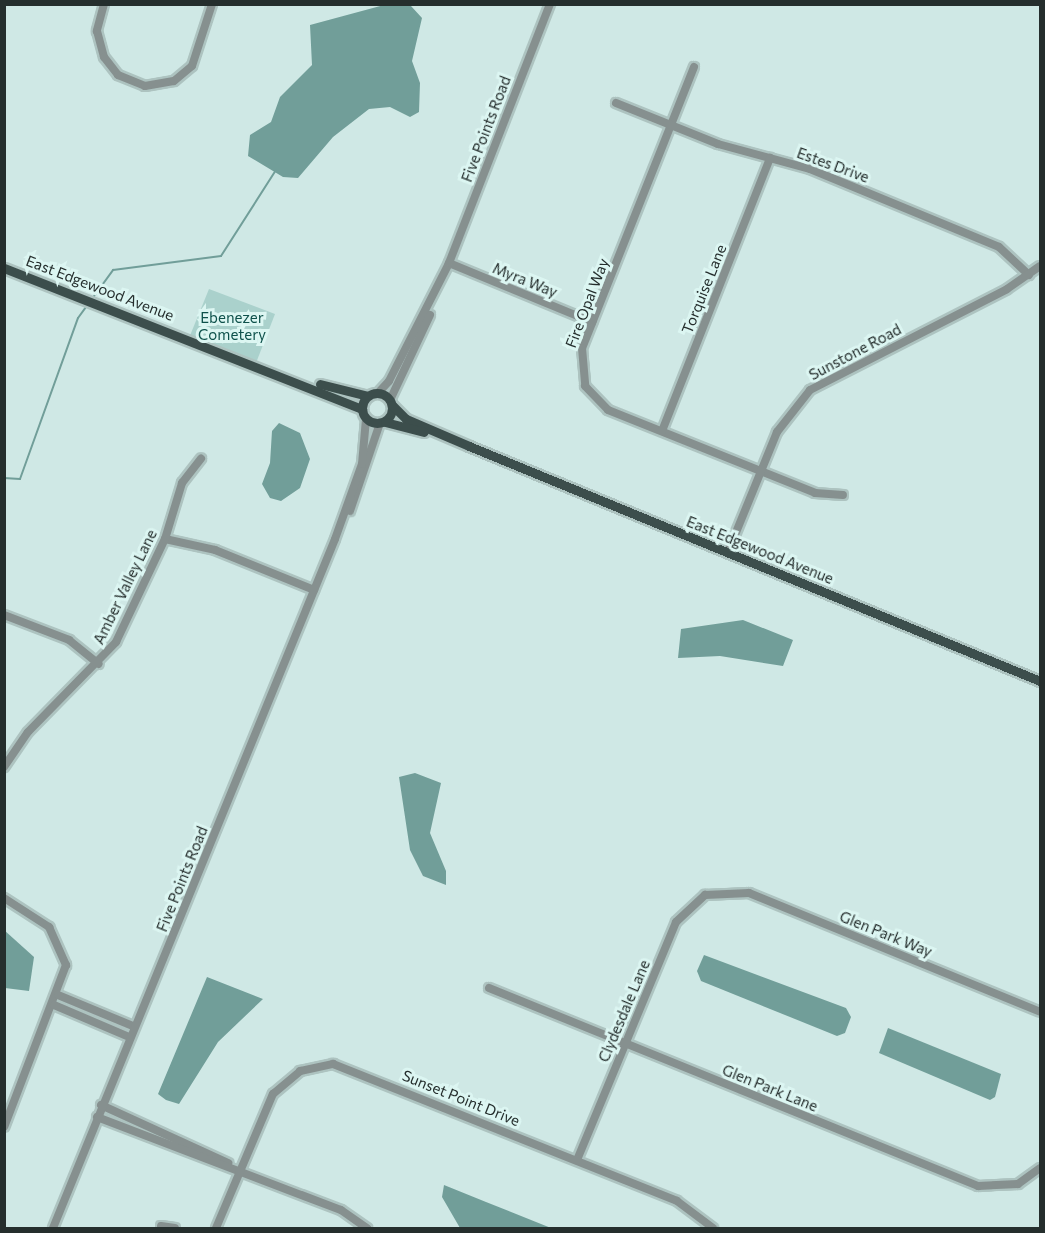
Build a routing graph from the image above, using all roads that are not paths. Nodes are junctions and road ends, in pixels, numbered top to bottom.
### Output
1 (104, 4) edge
2 (212, 4) edge
3 (550, 4) edge
4 (694, 67) dead end
5 (616, 103) dead end
6 (672, 125) junction
7 (770, 158) junction
8 (448, 263) junction
9 (1041, 266) edge
10 (4, 268) edge
11 (1029, 275) junction
12 (592, 322) junction
13 (285, 375) junction
14 (373, 394) junction
15 (391, 402) junction
16 (364, 414) junction
17 (382, 423) junction
18 (662, 431) junction
19 (469, 446) junction
20 (201, 459) dead end
21 (761, 471) junction
22 (843, 495) dead end
23 (165, 538) junction
24 (335, 539) junction
25 (728, 552) junction
26 (314, 590) junction
27 (4, 615) edge
28 (99, 664) junction
29 (1041, 681) edge
30 (4, 767) edge
31 (718, 891) joint
32 (4, 898) edge
33 (489, 988) dead end
34 (58, 995) junction
35 (54, 1005) junction
36 (1041, 1012) edge
37 (133, 1026) junction
38 (129, 1037) junction
39 (625, 1044) junction
40 (101, 1106) junction
41 (97, 1117) junction
42 (4, 1126) edge
43 (577, 1160) junction
44 (1041, 1168) edge
45 (240, 1170) junction
46 (161, 1226) dead end
47 (53, 1228) edge
48 (175, 1228) edge
49 (216, 1228) edge
50 (367, 1228) edge
51 (712, 1228) edge

1 - 2 street
3 - 8 street, Five Points Road
4 - 6 street, Fire Opal Way
5 - 6 street, Estes Drive
6 - 7 street, Estes Drive
6 - 12 street, Fire Opal Way
7 - 11 street, Estes Drive
7 - 18 street, Torquise Lane
8 - 12 street, Myra Way
8 - 14 street
8 - 15 street
9 - 11 street, Sunstone Road
10 - 13 main road, East Edgewood Avenue
11 - 21 street, Sunstone Road
12 - 18 street, Fire Opal Way
13 - 14 main road, East Edgewood Avenue
13 - 16 main road, East Edgewood Avenue
14 - 15 main road, East Edgewood Avenue
14 - 16 main road
15 - 17 main road
15 - 19 main road, East Edgewood Avenue
16 - 17 main road, East Edgewood Avenue
16 - 24 street
17 - 19 main road, East Edgewood Avenue
17 - 24 street
18 - 21 street, Fire Opal Way
19 - 25 main road, East Edgewood Avenue
20 - 23 street, Amber Valley Lane
21 - 22 street, Fire Opal Way
21 - 25 street, Sunstone Road
23 - 26 street
23 - 28 street, Amber Valley Lane
24 - 26 street, Five Points Road
25 - 29 main road, East Edgewood Avenue
26 - 37 street, Five Points Road
27 - 28 street
28 - 30 street, Amber Valley Lane
31 - 36 street, Glen Park Way
31 - 39 street, Clydesdale Lane
32 - 34 street
33 - 39 street, Glen Park Lane
34 - 35 street
34 - 37 street
35 - 38 street
35 - 42 street
37 - 38 street, Five Points Road
38 - 40 street, Five Points Road
39 - 43 street, Clydesdale Lane
39 - 44 street, Glen Park Lane
40 - 41 street, Five Points Road
40 - 45 street
41 - 45 street
41 - 47 street, Five Points Road
43 - 45 street, Sunset Point Drive
43 - 51 street, Sunset Point Drive
45 - 49 street, Sunset Point Drive
45 - 50 street
46 - 48 street

